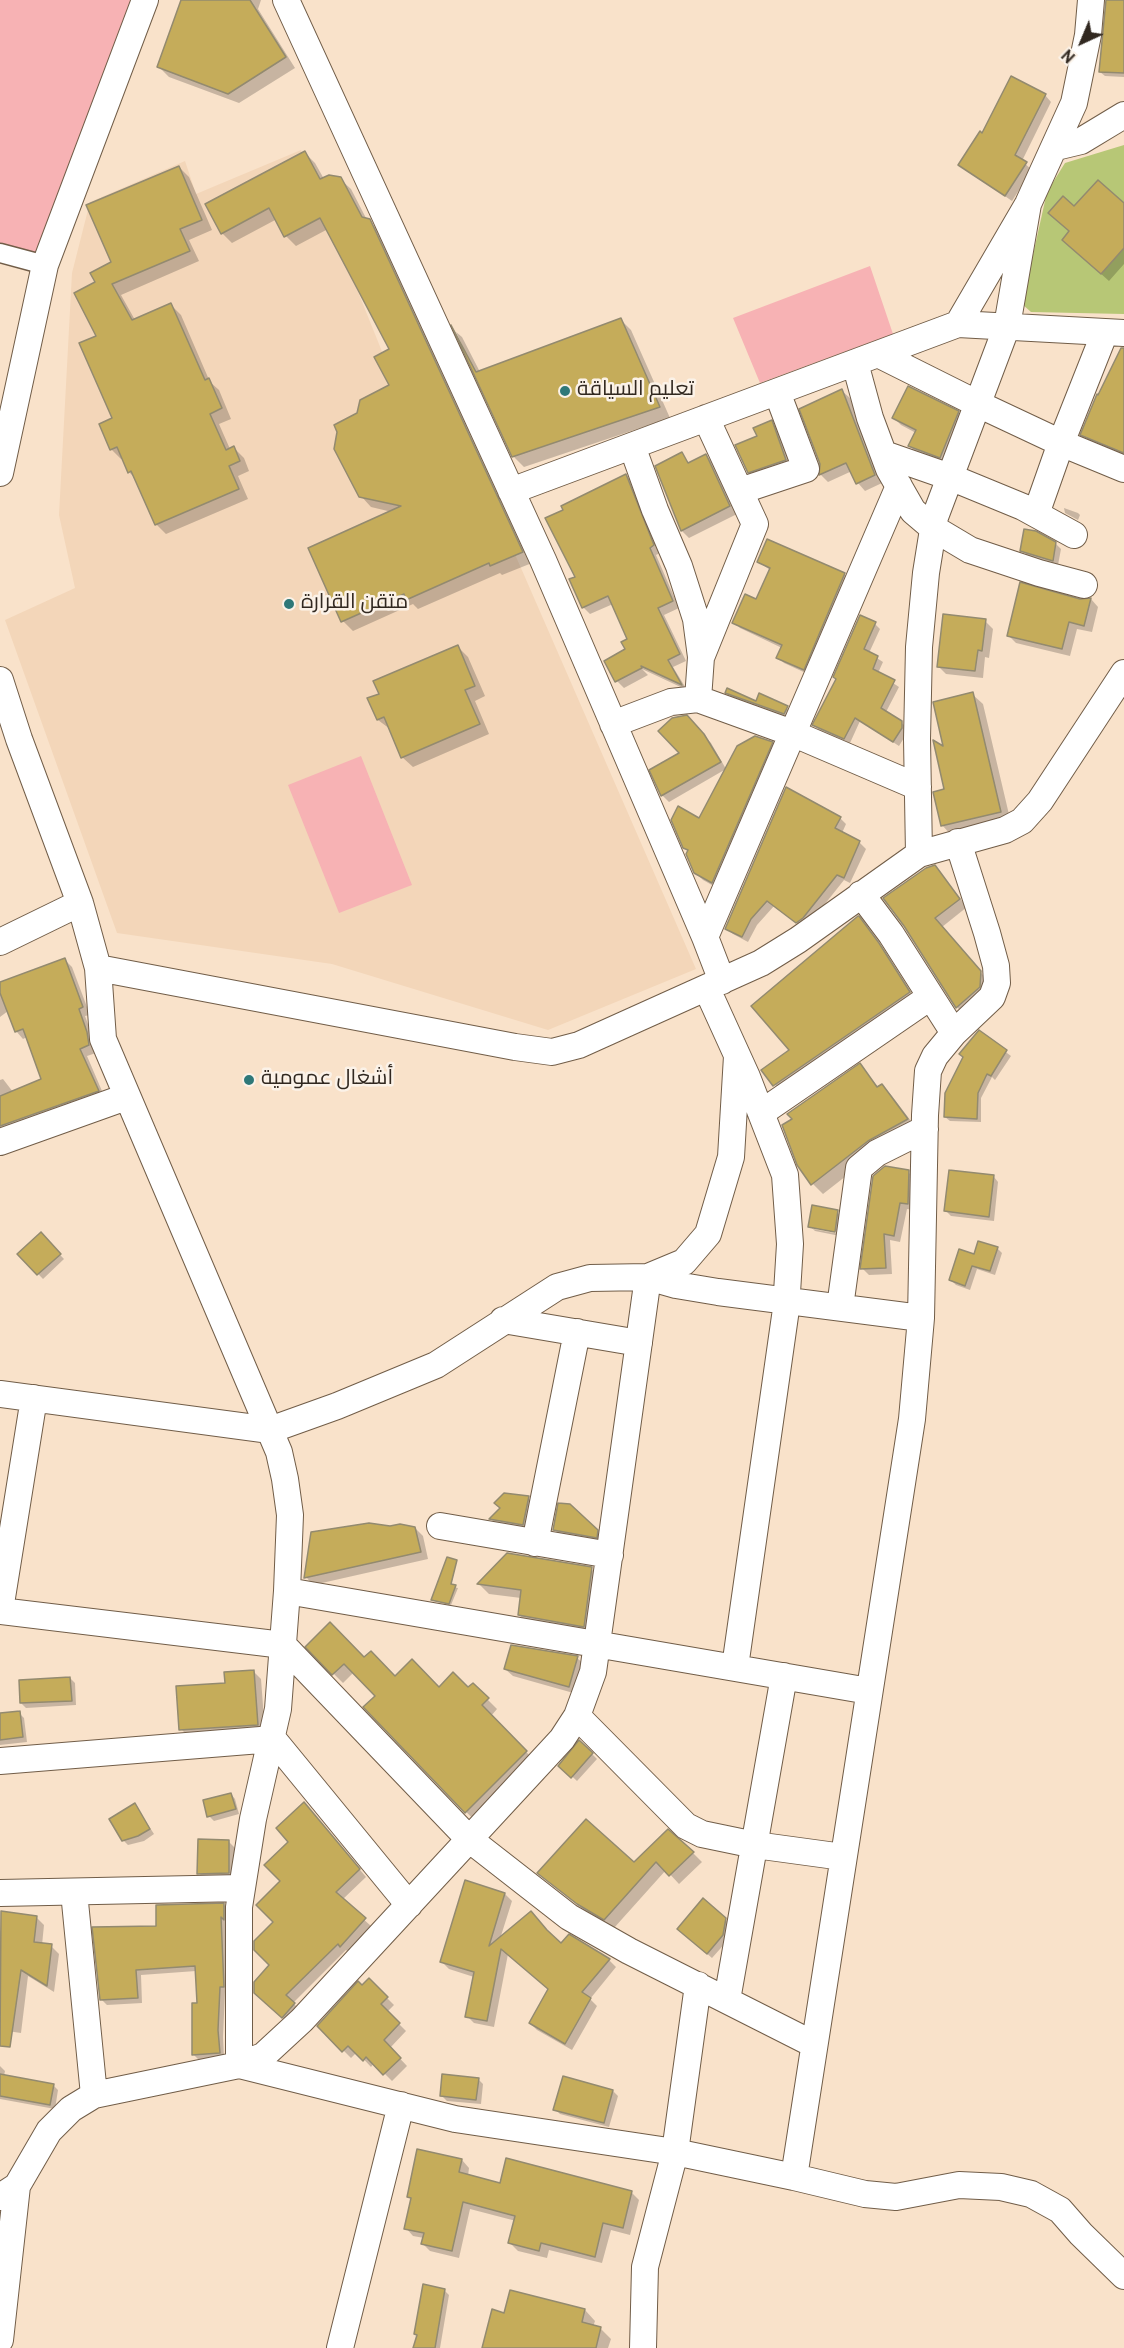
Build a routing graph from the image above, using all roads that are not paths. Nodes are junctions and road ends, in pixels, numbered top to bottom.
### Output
1 (145, 0) edge
2 (286, 0) edge
3 (1091, 0) edge
4 (1124, 115) edge
5 (1056, 147) junction
6 (1028, 204) junction
7 (0, 253) edge
8 (45, 265) junction
9 (958, 324) junction
10 (1007, 326) junction
11 (1115, 333) edge
12 (867, 358) junction
13 (777, 392) junction
14 (978, 404) junction
15 (706, 418) junction
16 (1061, 443) junction
17 (632, 446) junction
18 (884, 454) junction
19 (1124, 469) edge
20 (0, 473) edge
21 (950, 477) junction
22 (899, 486) junction
23 (511, 491) junction
24 (740, 491) junction
25 (1036, 514) junction
26 (933, 528) junction
27 (1074, 535) dead end
28 (1084, 585) dead end
29 (701, 657) junction
30 (1124, 673) edge
31 (0, 680) edge
32 (698, 699) junction
33 (613, 724) junction
34 (792, 733) junction
35 (10, 744) edge
36 (918, 787) junction
37 (957, 842) junction
38 (920, 854) junction
39 (861, 894) junction
40 (80, 903) junction
41 (705, 938) junction
42 (0, 942) edge
43 (98, 969) junction
44 (714, 985) junction
45 (930, 997) junction
46 (954, 1034) junction
47 (737, 1056) junction
48 (126, 1097) junction
49 (761, 1113) junction
50 (925, 1129) junction
51 (0, 1142) edge
52 (648, 1277) junction
53 (786, 1301) junction
54 (840, 1307) junction
55 (921, 1318) junction
56 (503, 1320) junction
57 (577, 1332) junction
58 (639, 1343) junction
59 (0, 1394) edge
60 (34, 1398) junction
61 (270, 1430) junction
62 (440, 1526) dead end
63 (535, 1543) junction
64 (610, 1555) junction
65 (287, 1591) junction
66 (0, 1611) edge
67 (283, 1645) junction
68 (597, 1645) junction
69 (735, 1667) junction
70 (784, 1676) junction
71 (869, 1691) junction
72 (577, 1716) junction
73 (273, 1739) junction
74 (0, 1761) edge
75 (469, 1839) junction
76 (755, 1845) junction
77 (843, 1857) junction
78 (242, 1888) junction
79 (74, 1892) junction
80 (0, 1893) edge
81 (409, 1905) junction
82 (698, 1985) junction
83 (727, 2000) junction
84 (813, 2044) junction
85 (239, 2065) junction
86 (94, 2096) junction
87 (401, 2105) junction
88 (675, 2152) junction
89 (794, 2177) junction
90 (9, 2192) edge
91 (1124, 2276) edge
92 (0, 2340) edge
93 (340, 2348) edge
94 (643, 2348) edge

1 - 8 street
2 - 23 street
3 - 5 street
4 - 5 street
5 - 6 street
6 - 9 street
6 - 10 street
7 - 8 street
8 - 20 street
9 - 10 street
9 - 12 street
10 - 11 street
10 - 14 street
11 - 16 street
12 - 13 street
12 - 14 street
12 - 18 street
13 - 15 street
13 - 24 street
14 - 16 street
14 - 21 street
15 - 17 street
15 - 24 street
16 - 19 street
16 - 25 street
17 - 23 street
17 - 29 street
18 - 21 street
18 - 22 street
21 - 25 street
21 - 26 street
22 - 26 street
22 - 34 street
23 - 33 street
24 - 29 street
25 - 27 street
26 - 28 street
26 - 36 street
29 - 32 street
30 - 37 street
31 - 35 street
32 - 33 street
32 - 34 street
33 - 41 street
34 - 36 street
34 - 41 street
35 - 40 street
36 - 38 street
37 - 38 street
37 - 46 street
38 - 39 street
39 - 44 street
39 - 45 street
40 - 42 street
40 - 43 street
41 - 44 street
43 - 44 street
43 - 48 street
44 - 47 street
45 - 46 street
45 - 49 street
46 - 50 street
47 - 49 street
47 - 52 street
48 - 51 street
48 - 61 street
49 - 53 street
50 - 54 street
50 - 55 street
52 - 53 street
52 - 56 street
52 - 58 street
53 - 54 street
53 - 69 street
54 - 55 street
55 - 71 street
56 - 57 street
56 - 61 street
57 - 58 street
57 - 63 street
58 - 64 street
59 - 60 street
60 - 61 street
60 - 66 street
61 - 65 street
62 - 63 street
63 - 64 street
64 - 68 street
65 - 67 street
65 - 68 street
66 - 67 street
67 - 73 street
67 - 75 street
68 - 69 street
68 - 72 street
69 - 70 street
70 - 71 street
70 - 76 street
71 - 77 street
72 - 75 street
72 - 76 street
73 - 74 street
73 - 78 street
73 - 81 street
75 - 81 street
75 - 82 street
76 - 77 street
76 - 83 street
77 - 84 street
78 - 79 street
78 - 85 street
79 - 80 street
79 - 86 street
81 - 85 street
82 - 83 street
82 - 88 street
83 - 84 street
84 - 89 street
85 - 86 street
85 - 87 street
86 - 90 street
87 - 88 street
87 - 93 street
88 - 89 street
88 - 94 street
89 - 91 street
90 - 92 street

